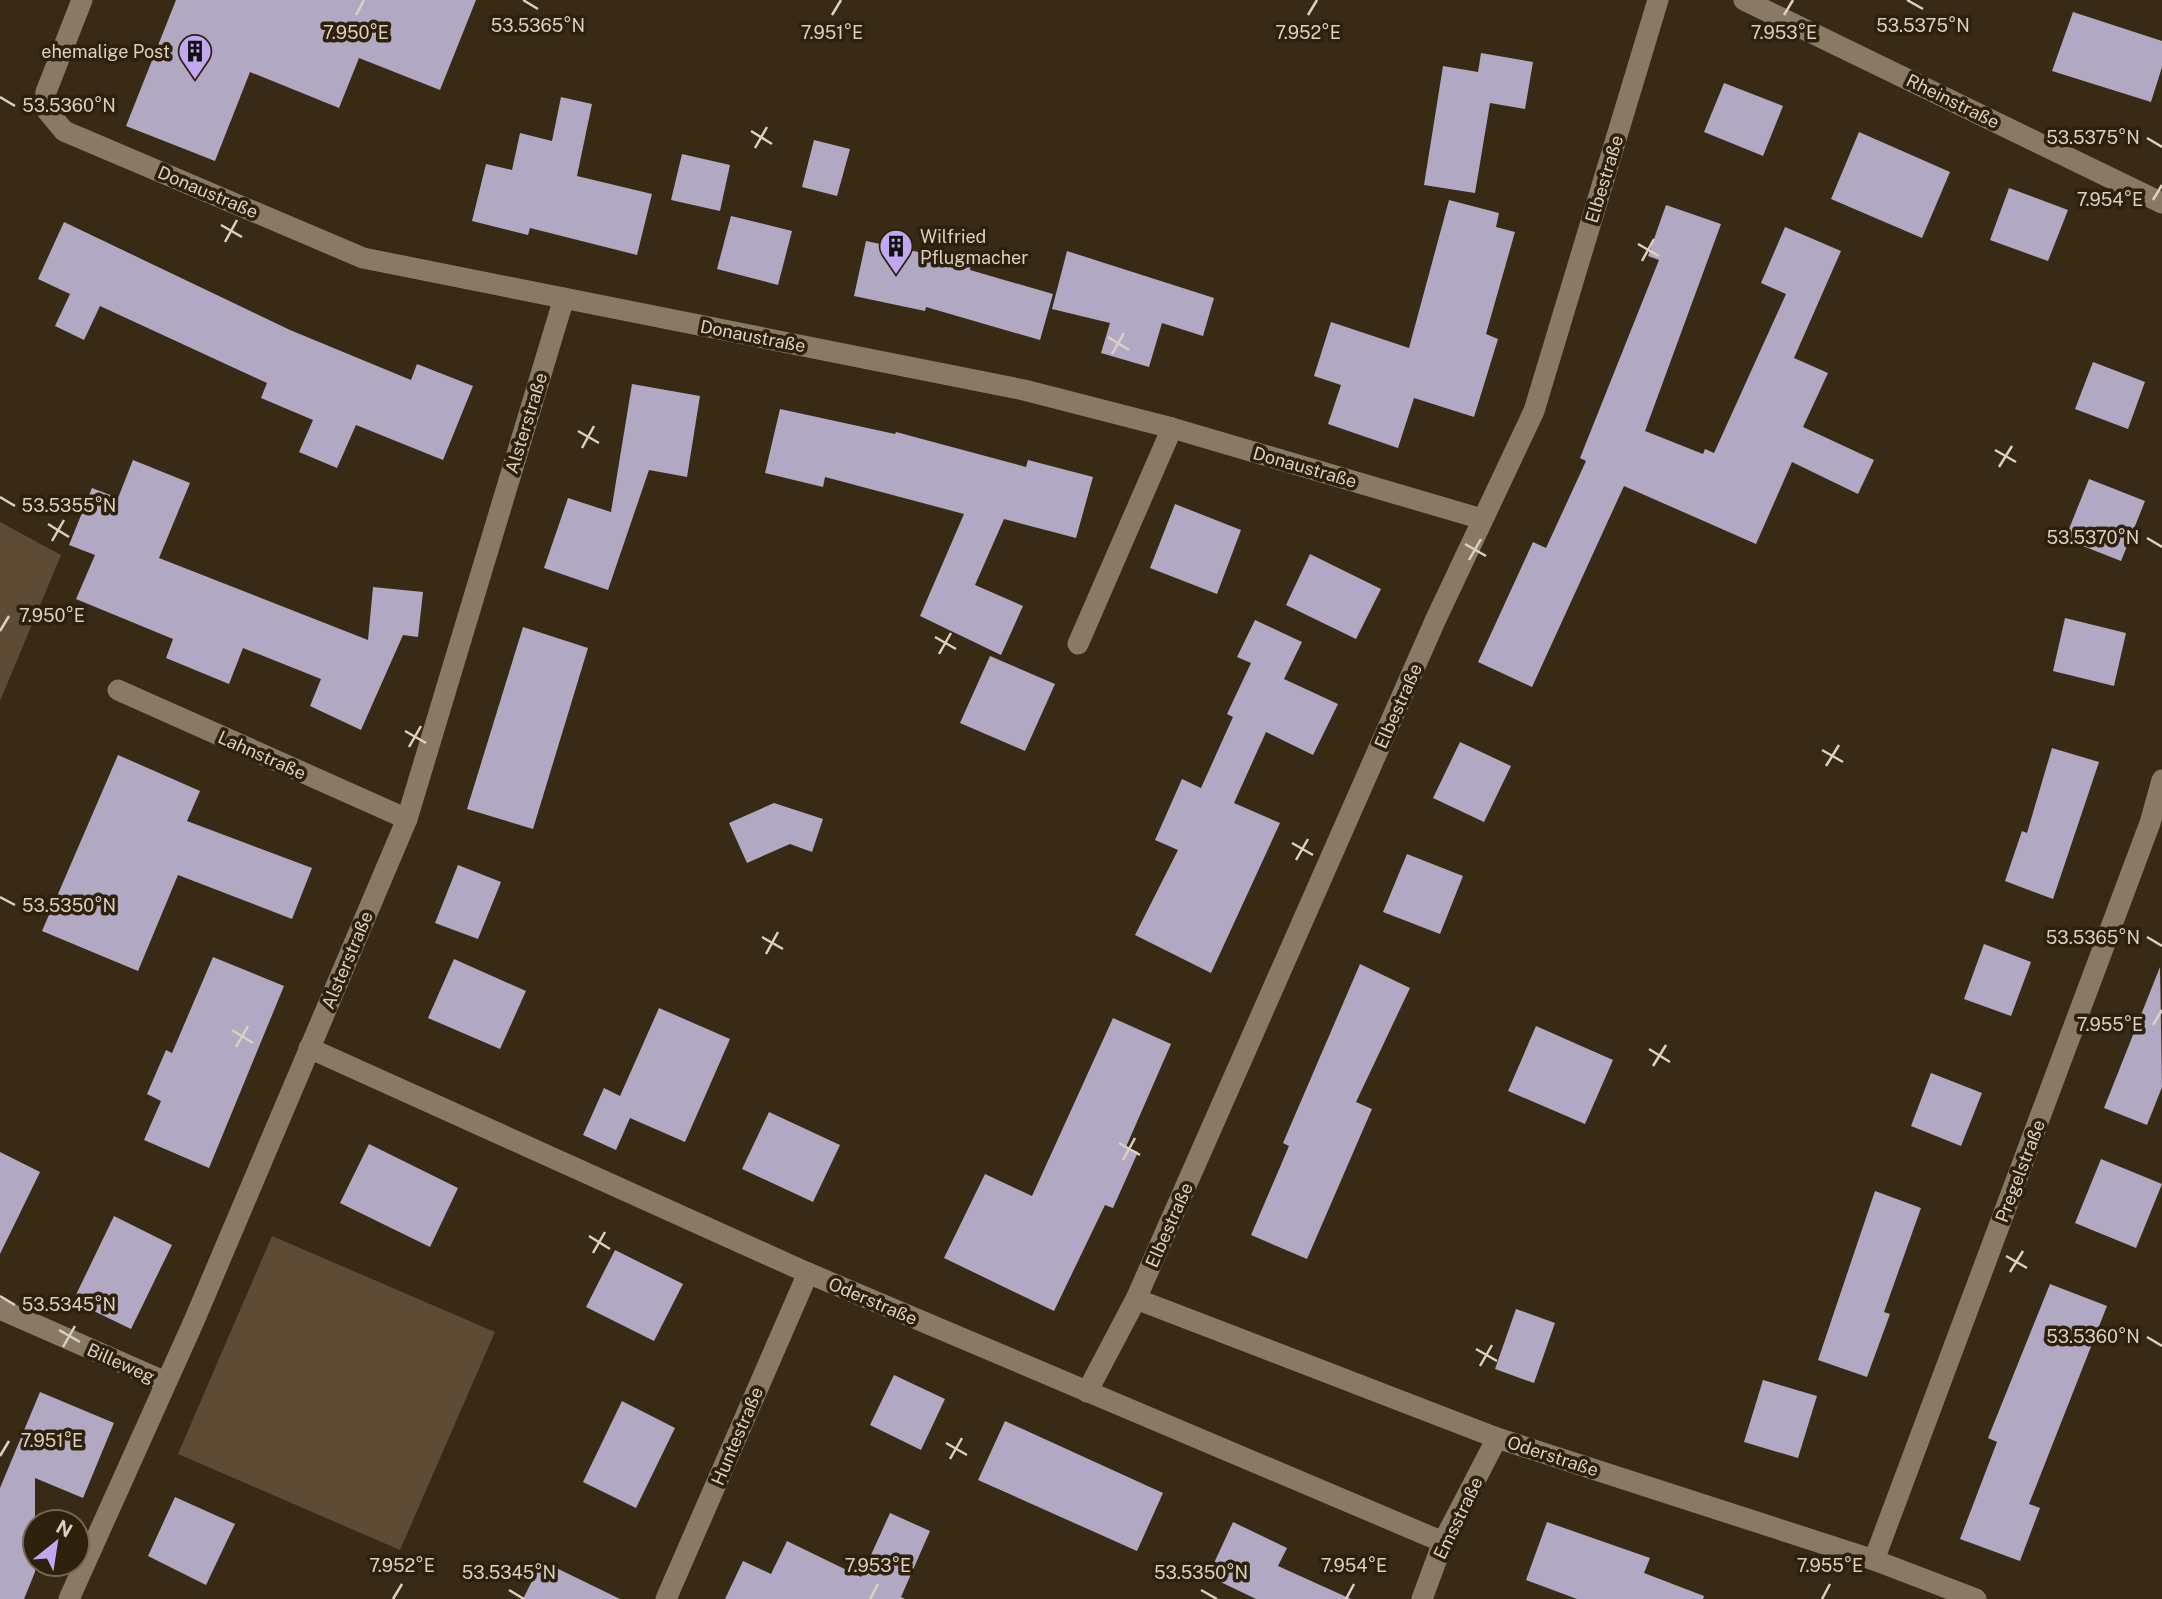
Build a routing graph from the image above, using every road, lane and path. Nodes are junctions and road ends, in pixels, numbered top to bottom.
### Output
1 (82, 0) edge
2 (1658, 0) edge
3 (1744, 0) edge
4 (2162, 203) edge
5 (564, 298) junction
6 (1172, 428) junction
7 (1482, 519) junction
8 (1078, 644) dead end
9 (118, 691) dead end
10 (2162, 780) edge
11 (407, 819) junction
12 (309, 1048) junction
13 (808, 1273) junction
14 (1136, 1298) junction
15 (0, 1309) edge
16 (166, 1382) junction
17 (1087, 1392) junction
18 (1497, 1438) junction
19 (1443, 1542) junction
20 (1874, 1560) junction
21 (69, 1599) edge
22 (666, 1599) edge
23 (1422, 1599) edge
24 (1976, 1599) edge

1 - 5 street, Donaustraße
2 - 7 street, Elbestraße
3 - 4 street, Rheinstraße
5 - 6 street, Donaustraße
5 - 11 street, Alsterstraße
6 - 7 street, Donaustraße
6 - 8 street
7 - 14 street, Elbestraße
9 - 11 street, Lahnstraße
10 - 20 street, Pregelstraße
11 - 12 street, Alsterstraße
12 - 13 street, Oderstraße
12 - 16 street, Alsterstraße
13 - 17 street, Oderstraße
13 - 22 street, Huntestraße
14 - 17 street, Elbestraße
14 - 18 street, Oderstraße
15 - 16 street, Billeweg
16 - 21 street, Alsterstraße
17 - 19 street, Oderstraße
18 - 19 street, Emsstraße
18 - 20 street, Oderstraße
19 - 23 street, Emsstraße
20 - 24 street, Oderstraße

